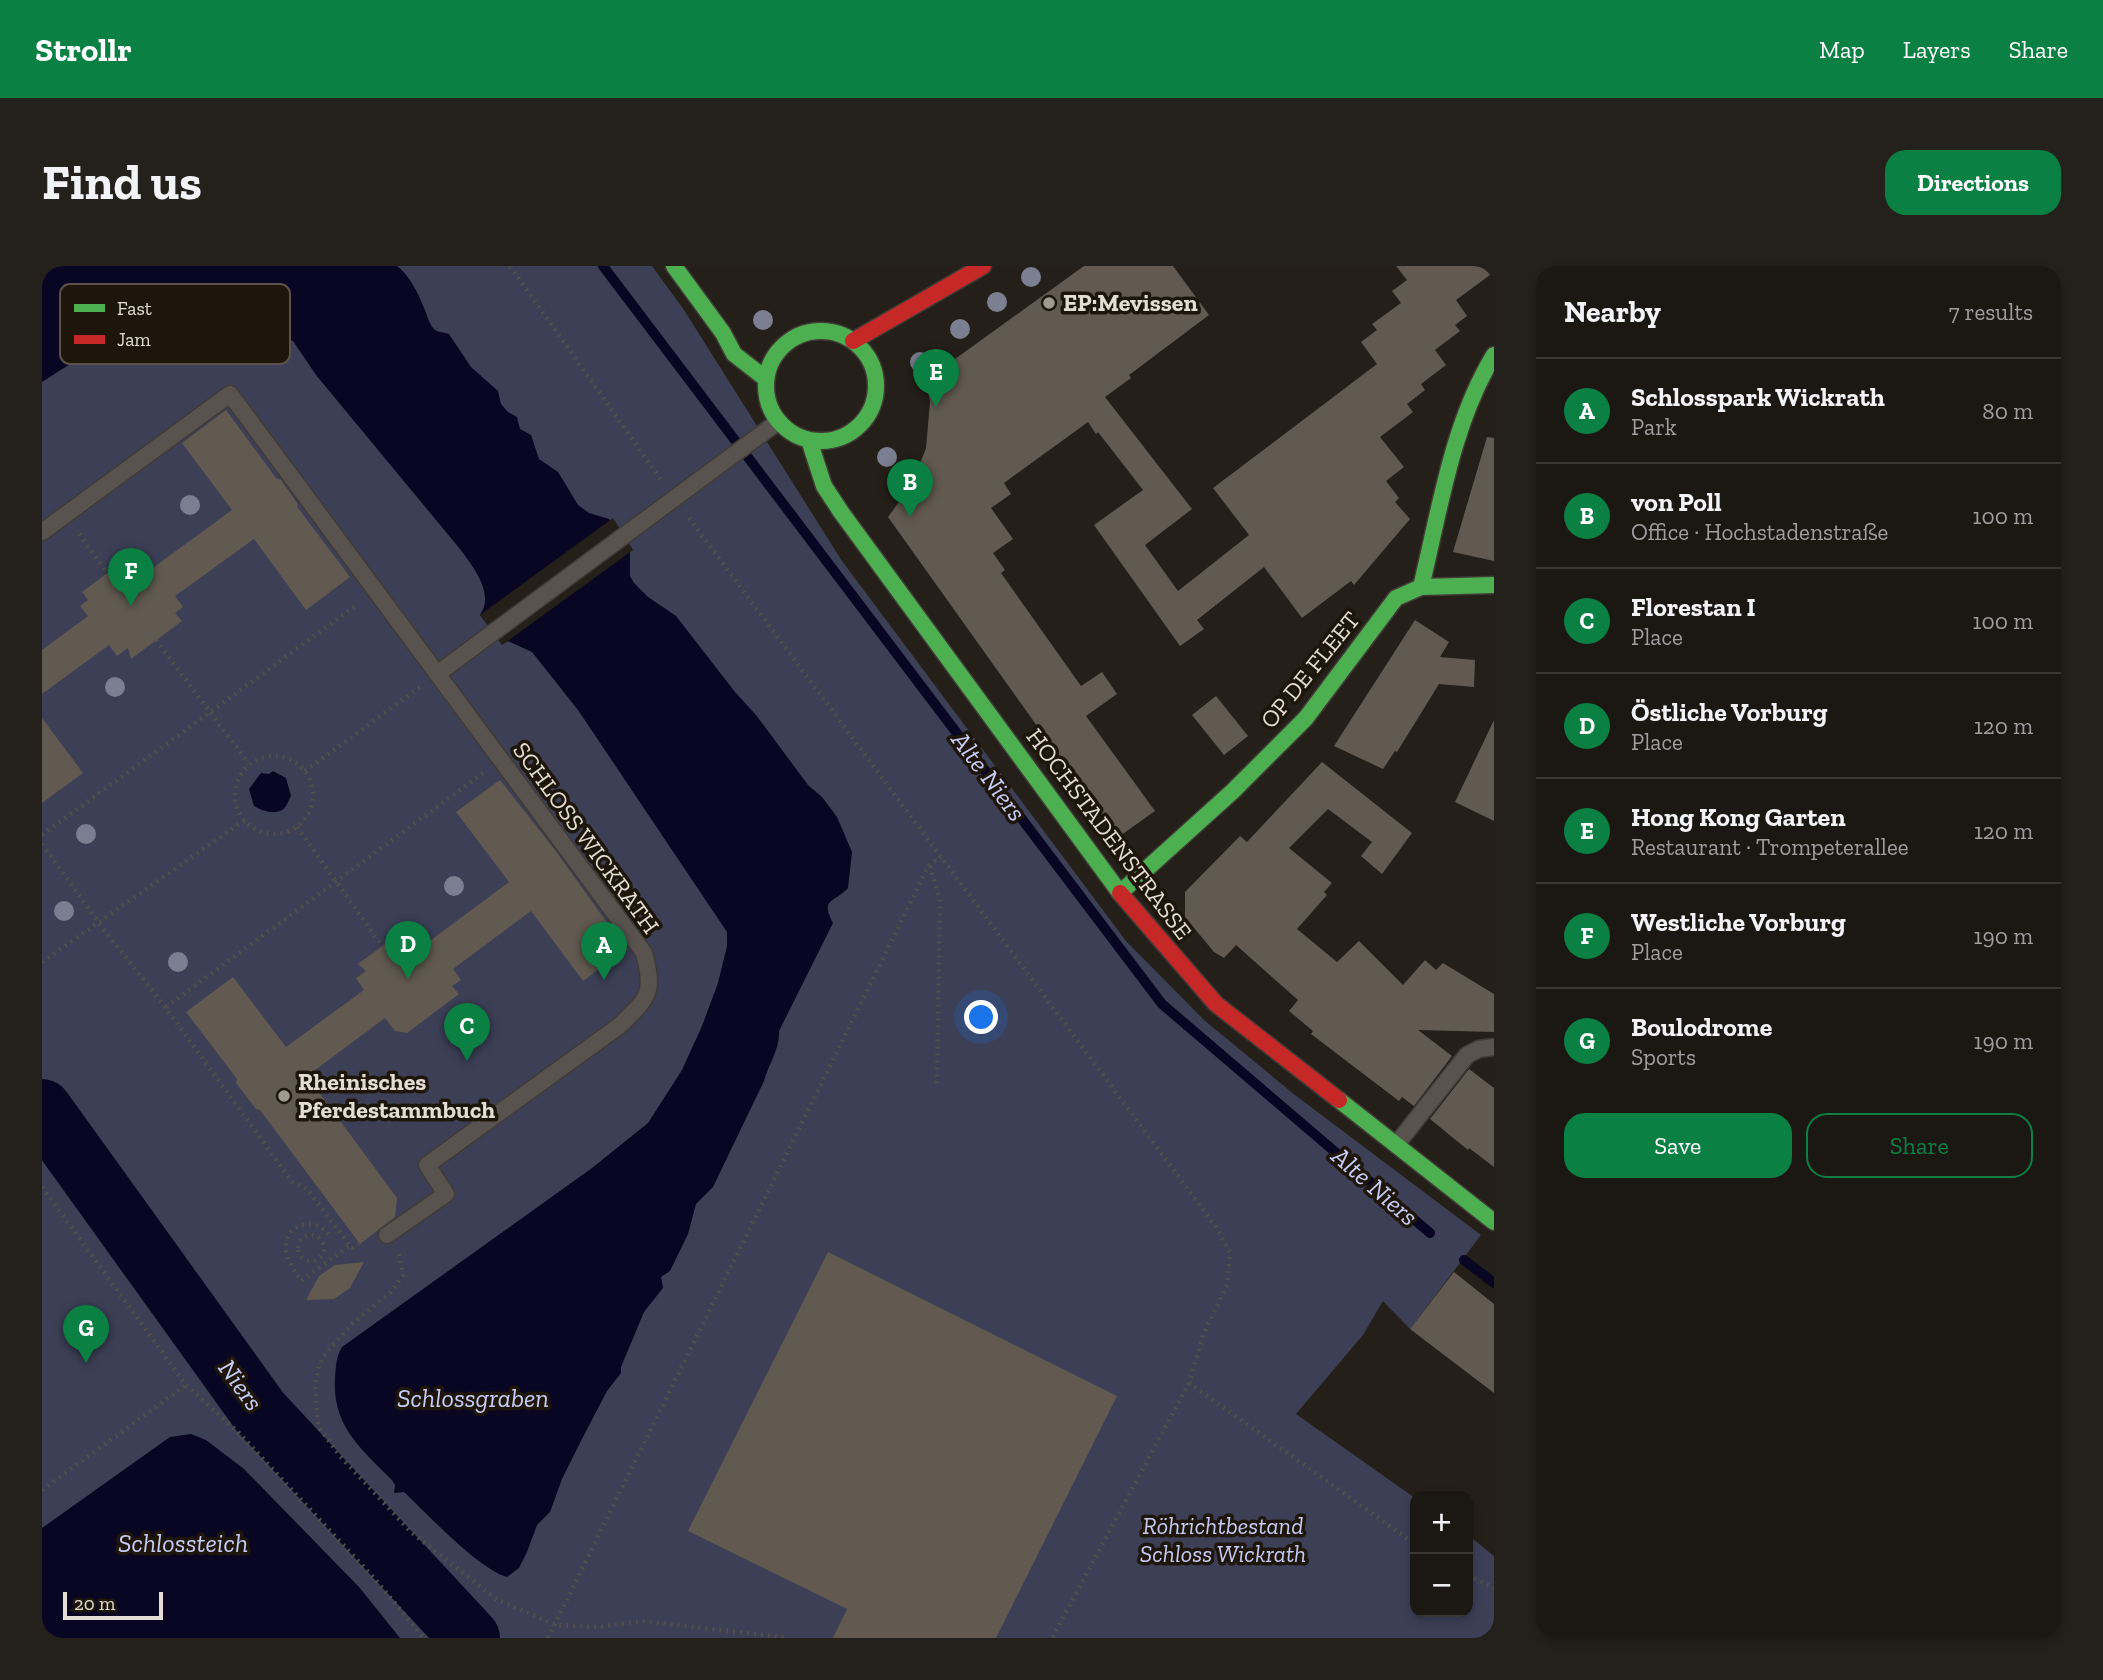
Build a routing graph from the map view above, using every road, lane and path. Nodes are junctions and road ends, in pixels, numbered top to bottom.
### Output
1 (510, 266) edge
2 (674, 266) edge
3 (979, 269) edge
4 (931, 314) dead end
5 (723, 333) junction
6 (741, 337) dead end
7 (852, 341) junction
8 (890, 355) dead end
9 (1494, 355) edge
10 (873, 372) junction
11 (766, 379) junction
12 (779, 422) junction
13 (850, 433) junction
14 (809, 440) junction
15 (846, 457) dead end
16 (676, 499) junction
17 (852, 502) dead end
18 (66, 514) junction
19 (42, 532) edge
20 (860, 537) junction
21 (107, 573) dead end
22 (1494, 585) edge
23 (1421, 587) junction
24 (375, 591) junction
25 (156, 640) dead end
26 (437, 674) junction
27 (210, 713) junction
28 (501, 760) junction
29 (249, 764) junction
30 (305, 771) junction
31 (245, 820) junction
32 (297, 827) junction
33 (42, 835) edge
34 (42, 844) edge
35 (941, 857) junction
36 (929, 865) junction
37 (336, 881) junction
38 (1120, 893) junction
39 (98, 922) junction
40 (382, 946) dead end
41 (42, 962) edge
42 (166, 1007) junction
43 (1494, 1047) edge
44 (937, 1085) dead end
45 (1396, 1145) junction
46 (42, 1186) edge
47 (45, 1196) edge
48 (1494, 1222) edge
49 (337, 1228) junction
50 (329, 1234) junction
51 (387, 1235) junction
52 (321, 1240) junction
53 (350, 1245) junction
54 (300, 1256) junction
55 (318, 1258) junction
56 (290, 1263) junction
57 (322, 1265) junction
58 (1189, 1383) junction
59 (186, 1385) junction
60 (42, 1490) edge
61 (1410, 1540) edge
62 (1473, 1578) edge
63 (1494, 1588) edge
64 (556, 1625) junction
65 (424, 1638) edge
66 (548, 1638) edge
67 (789, 1638) edge
68 (1052, 1638) edge

1 - 16 path
2 - 5 main road
3 - 4 main road
3 - 7 main road
5 - 6 main road
5 - 11 main road
7 - 10 main road
7 - 11 main road
8 - 10 main road
9 - 23 main road
10 - 13 main road
11 - 12 main road
12 - 14 main road
12 - 16 lane
13 - 14 main road
13 - 15 main road
14 - 20 main road, HOCHSTADENSTRASSE
16 - 26 lane
16 - 35 path
17 - 20 main road
18 - 19 lane, SCHLOSS WICKRATH
18 - 21 path
18 - 24 lane, SCHLOSS WICKRATH
20 - 38 main road, HOCHSTADENSTRASSE
22 - 23 main road, OP DE FLEET
23 - 38 main road, OP DE FLEET
24 - 26 lane, SCHLOSS WICKRATH
24 - 27 path
25 - 27 path
26 - 28 lane, SCHLOSS WICKRATH
26 - 30 path
27 - 29 path
27 - 33 path
28 - 37 path
28 - 51 lane, SCHLOSS WICKRATH
29 - 30 path
29 - 31 path
30 - 32 path
31 - 32 path
31 - 39 path
32 - 37 path
34 - 39 path
35 - 36 path
35 - 58 path
36 - 44 path
36 - 64 path
37 - 40 path
37 - 42 path
38 - 45 main road, HOCHSTADENSTRASSE
39 - 41 path
39 - 42 path
42 - 49 path
43 - 45 lane
45 - 48 main road, HOCHSTADENSTRASSE
46 - 47 path
47 - 59 path
49 - 50 path
49 - 53 path
50 - 52 path
50 - 56 path
51 - 53 path
51 - 64 path
52 - 54 path
52 - 55 path
53 - 57 path
54 - 55 path
54 - 56 path
55 - 57 path
56 - 57 path
58 - 61 path
58 - 68 path
59 - 60 path
59 - 65 path
62 - 63 path
64 - 66 path
64 - 67 path

